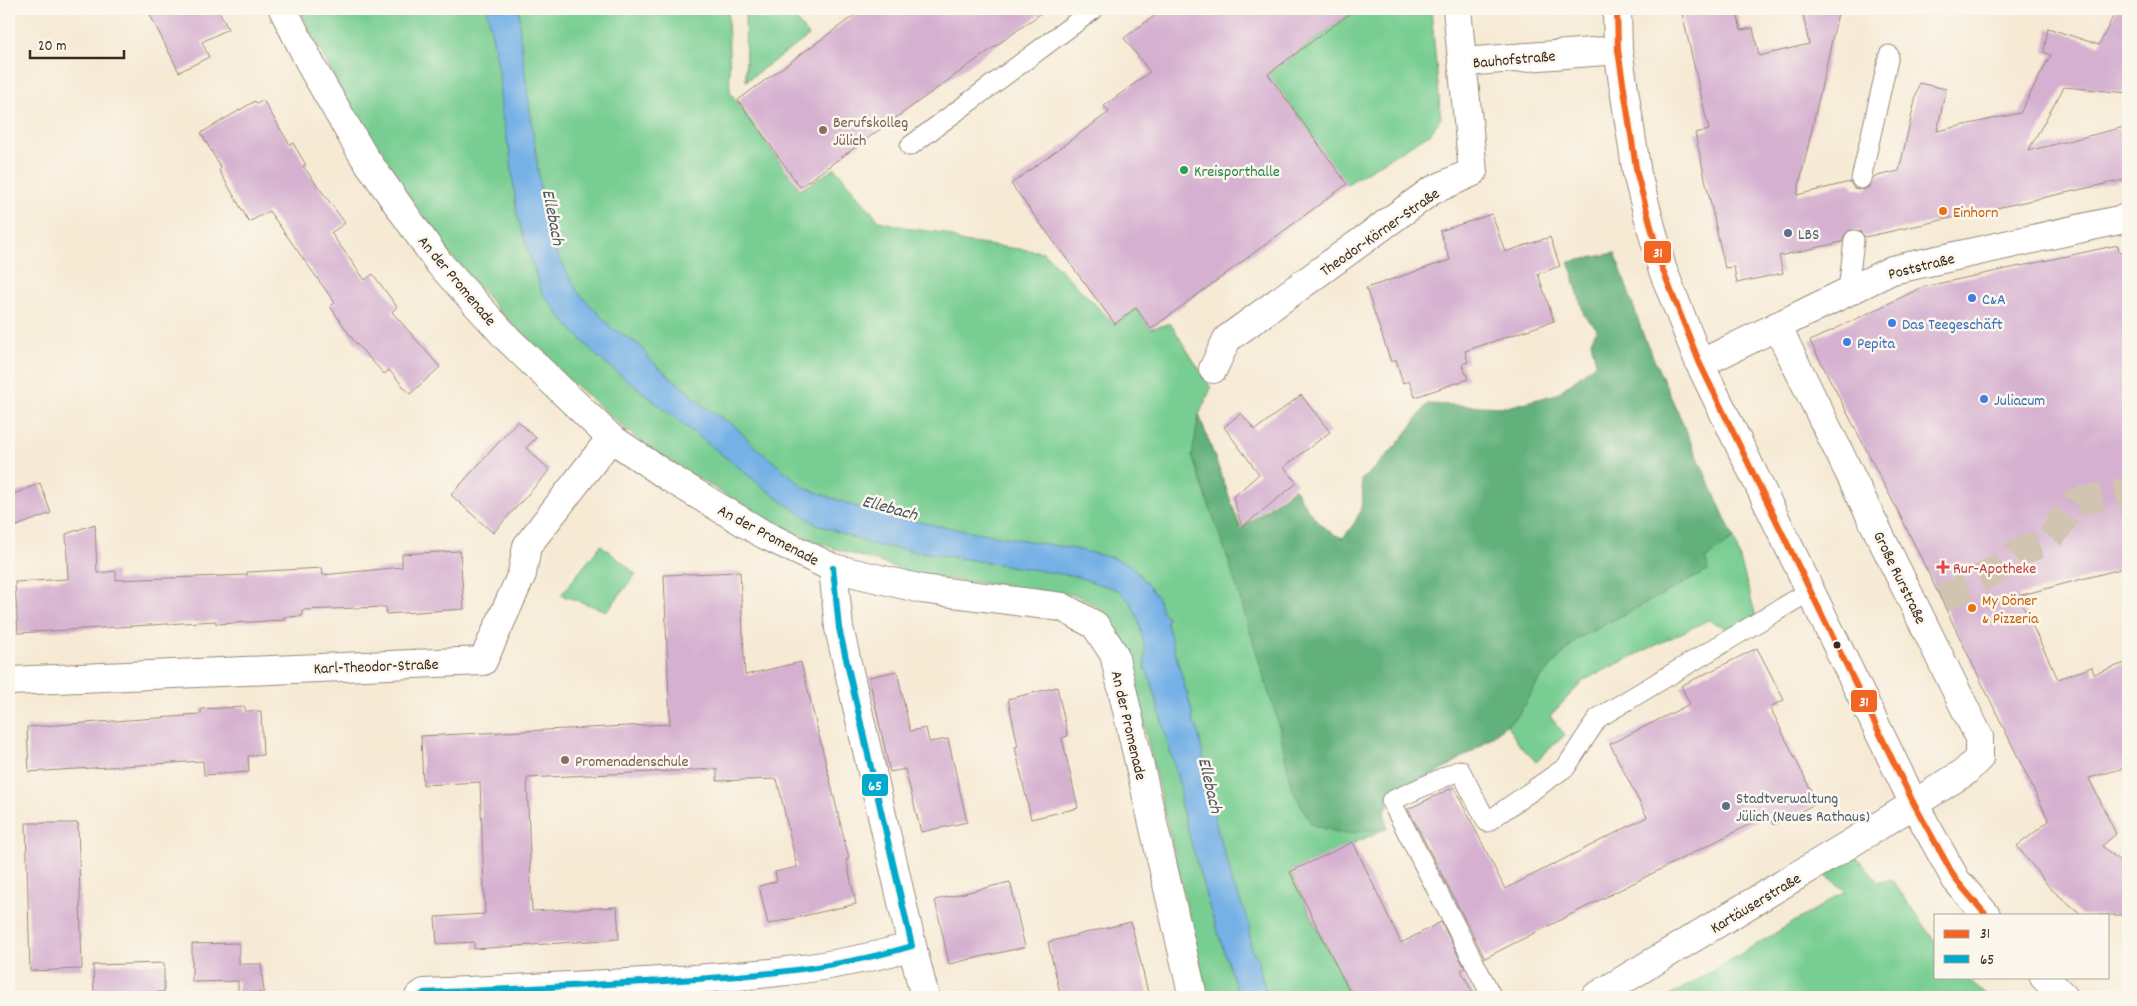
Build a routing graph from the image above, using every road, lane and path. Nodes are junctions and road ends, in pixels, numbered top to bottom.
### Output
1 (282, 9) edge
2 (1094, 9) edge
3 (1457, 9) edge
4 (1618, 9) edge
5 (1618, 50) junction
6 (1889, 55) dead end
7 (1463, 62) junction
8 (910, 146) dead end
9 (1861, 179) dead end
10 (2128, 218) edge
11 (1854, 240) dead end
12 (1848, 291) junction
13 (1777, 326) junction
14 (1700, 364) junction
15 (1213, 369) dead end
16 (611, 438) junction
17 (832, 568) junction
18 (1810, 591) junction
19 (9, 681) edge
20 (1914, 804) junction
21 (1985, 914) edge
22 (912, 946) junction
23 (2045, 978) edge
24 (419, 997) edge
25 (925, 997) edge
26 (1193, 997) edge
27 (1492, 997) edge
28 (1595, 997) edge
29 (2064, 997) edge

1 - 16 street, An der Promenade
2 - 8 lane
3 - 7 street, Bauhofstraße
4 - 5 street
5 - 7 street, Bauhofstraße
5 - 14 street
6 - 9 lane
7 - 15 street, Theodor-Körner-Straße
10 - 12 street, Poststraße
11 - 12 lane
12 - 13 street, Poststraße
13 - 14 street, Poststraße
13 - 20 street, Große Rurstraße
14 - 18 street
16 - 17 street, An der Promenade
16 - 19 street, Karl-Theodor-Straße
17 - 22 street
17 - 26 street, An der Promenade
18 - 20 street
18 - 27 lane
20 - 21 street
20 - 28 street, Kartäuserstraße
22 - 24 street
22 - 25 street
23 - 29 street

